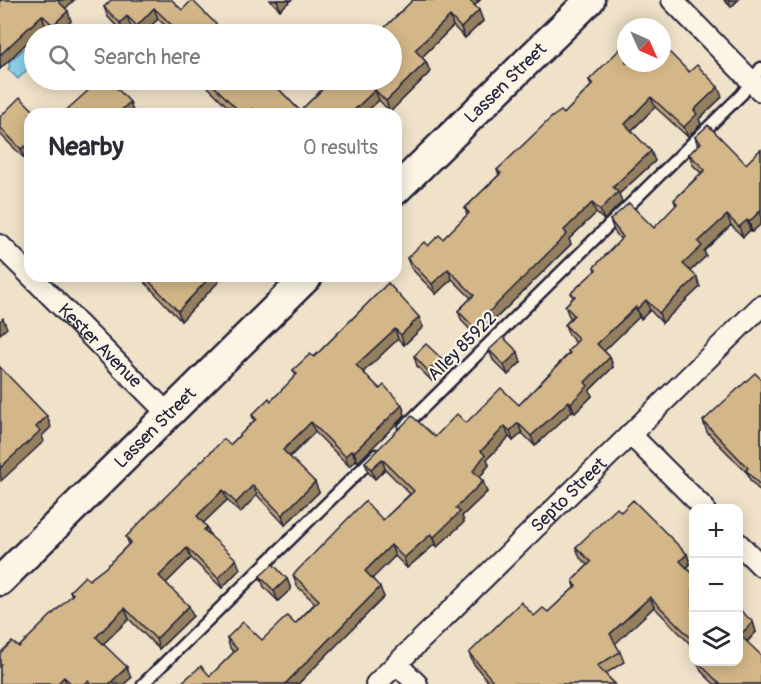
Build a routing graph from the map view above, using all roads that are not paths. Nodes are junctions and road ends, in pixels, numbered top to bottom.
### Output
1 (590, 0) edge
2 (672, 0) edge
3 (758, 80) edge
4 (402, 184) edge
5 (0, 245) edge
6 (24, 270) edge
7 (36, 282) edge
8 (302, 282) edge
9 (761, 306) edge
10 (168, 414) junction
11 (630, 434) junction
12 (396, 435) edge
13 (387, 443) edge
14 (700, 504) edge
15 (743, 548) edge
16 (761, 566) edge
17 (0, 581) edge
18 (397, 664) junction
19 (143, 684) edge
20 (376, 684) edge
21 (417, 684) edge

1 - 4 main road, Lassen Street
2 - 3 street
3 - 12 lane, Alley 85922
5 - 6 street, Kester Avenue
7 - 10 street, Kester Avenue
8 - 10 main road, Lassen Street
9 - 11 street, Septo Street
10 - 17 main road, Lassen Street
11 - 14 street
11 - 18 street, Septo Street
13 - 19 lane
15 - 16 street
18 - 20 street, Septo Street
18 - 21 street

